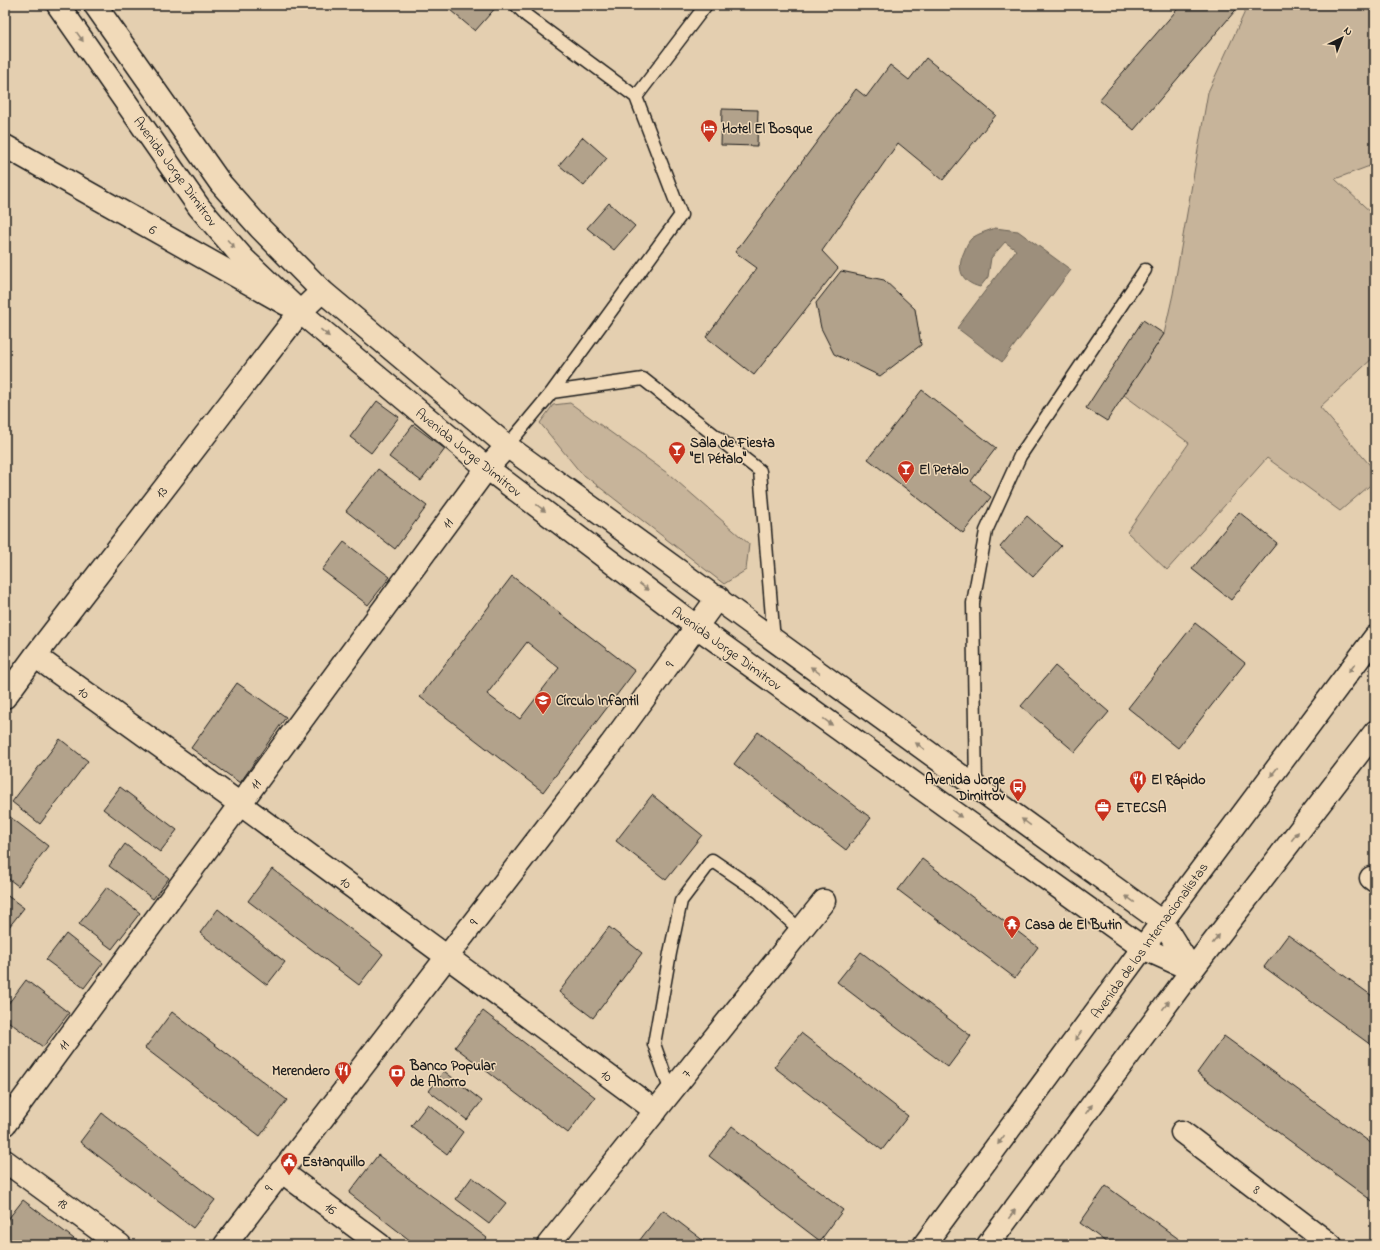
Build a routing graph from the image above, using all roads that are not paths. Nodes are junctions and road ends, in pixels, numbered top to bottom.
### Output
1 (58, 5) edge
2 (95, 5) edge
3 (516, 5) edge
4 (706, 5) edge
5 (636, 97) junction
6 (5, 146) edge
7 (1145, 270) dead end
8 (322, 290) junction
9 (300, 312) junction
10 (552, 392) junction
11 (507, 446) junction
12 (487, 468) junction
13 (718, 598) junction
14 (697, 627) junction
15 (1375, 637) edge
16 (774, 641) junction
17 (35, 656) junction
18 (5, 697) edge
19 (1375, 732) edge
20 (976, 786) junction
21 (240, 804) junction
22 (824, 901) dead end
23 (1162, 922) junction
24 (800, 931) junction
25 (1143, 948) junction
26 (447, 956) junction
27 (1192, 970) junction
28 (671, 1092) junction
29 (656, 1111) junction
30 (5, 1124) edge
31 (1182, 1132) dead end
32 (5, 1161) edge
33 (281, 1170) junction
34 (120, 1245) edge
35 (226, 1245) edge
36 (380, 1245) edge
37 (548, 1245) edge
38 (924, 1245) edge
39 (988, 1245) edge
40 (1331, 1245) edge

1 -> 9 main road, Avenida Jorge Dimitrov
2 - 8 main road, Avenida Jorge Dimitrov
3 - 5 lane
4 - 5 lane
5 - 10 lane
6 - 9 main road, 6
7 - 20 lane
8 - 9 main road, 13
8 - 11 main road, Avenida Jorge Dimitrov
9 -> 12 main road, Avenida Jorge Dimitrov
9 - 17 main road, 13
10 - 11 lane
10 - 16 lane
11 - 12 main road, 11
11 - 13 main road, Avenida Jorge Dimitrov
12 -> 14 main road, Avenida Jorge Dimitrov
12 - 21 main road, 11
13 - 14 main road, 9
13 - 16 main road, Avenida Jorge Dimitrov
14 -> 25 main road, Avenida Jorge Dimitrov
14 - 26 main road, 9
15 -> 23 main road, Avenida de los Internacionalistas
20 -> 16 main road, Avenida Jorge Dimitrov
17 - 18 main road, 13
17 - 21 main road, 10
27 -> 19 main road
23 -> 20 main road, Avenida Jorge Dimitrov
21 - 26 main road, 10
21 - 30 main road, 11
22 - 24 main road, 7
23 - 25 main road, Avenida de los Internacionalistas
23 - 27 main road, Avenida Jorge Dimitrov
24 - 28 main road, 7
24 - 28 lane
25 - 27 main road, Avenida Jorge Dimitrov
25 -> 38 main road, Avenida de los Internacionalistas
26 - 29 main road, 10
26 - 33 main road, 9
39 -> 27 main road
28 - 29 main road, 7
29 - 37 main road, 7
31 - 40 main road, 8
32 - 34 main road, 18
33 - 35 main road, 9
33 - 36 main road, 16

